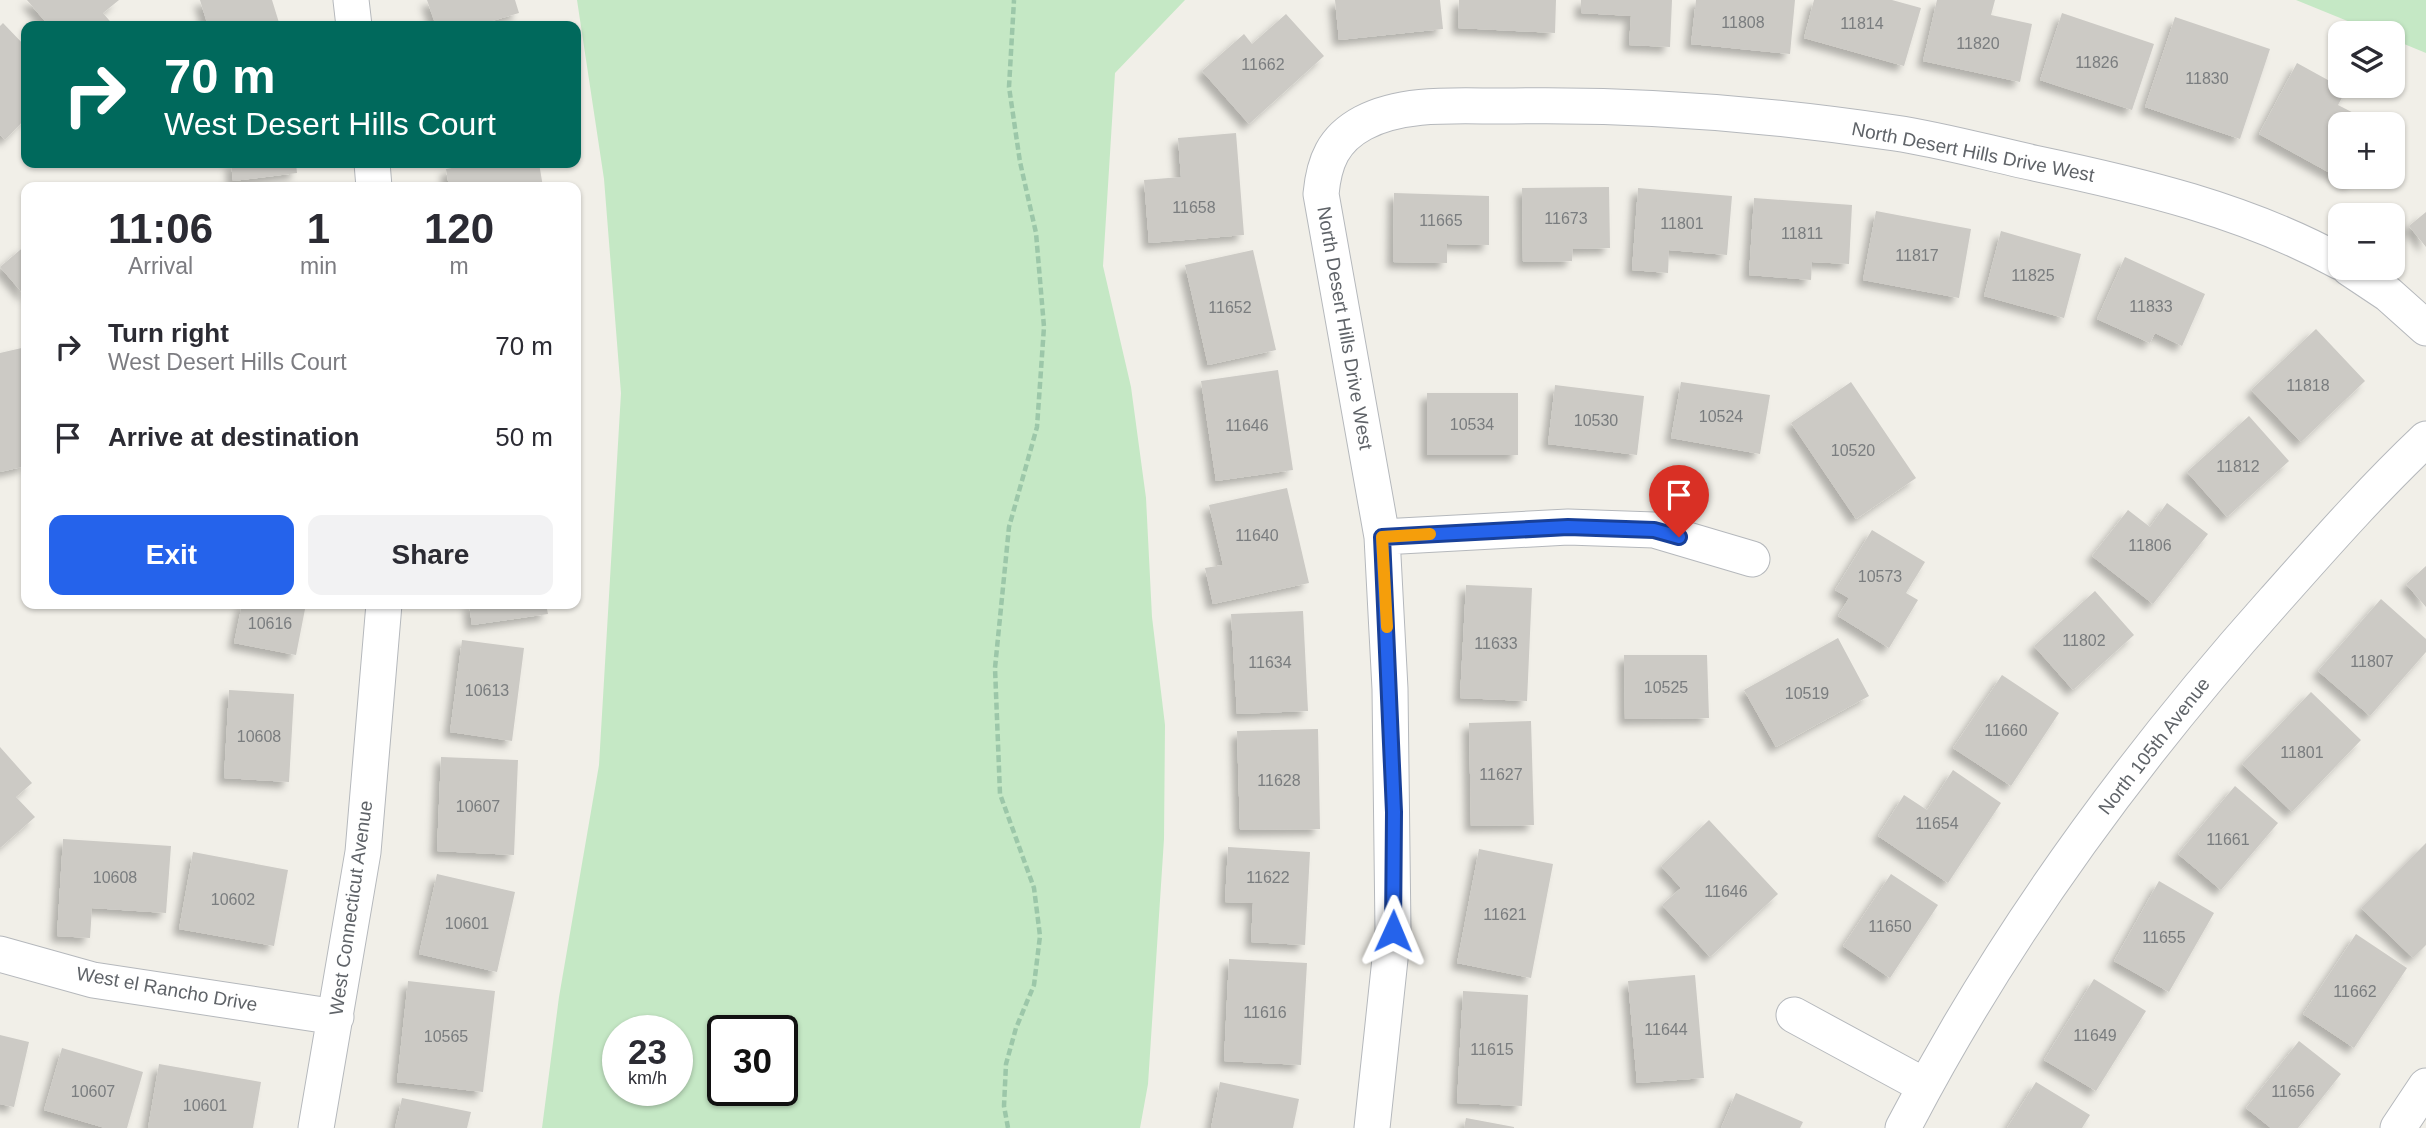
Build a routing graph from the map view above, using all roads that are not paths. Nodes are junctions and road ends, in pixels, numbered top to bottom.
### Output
1 (351, 0) edge
2 (353, 21) edge
3 (2328, 255) edge
4 (2367, 280) edge
5 (2426, 328) edge
6 (2426, 439) edge
7 (1382, 537) junction
8 (1752, 559) dead end
9 (384, 609) edge
10 (0, 954) edge
11 (1794, 1015) dead end
12 (336, 1017) junction
13 (1924, 1086) junction
14 (2426, 1086) edge
15 (316, 1128) edge
16 (1372, 1128) edge
17 (1903, 1128) edge
18 (2398, 1128) edge

1 - 2 street
3 - 7 street, North Desert Hills Drive West
4 - 5 street
6 - 13 street, North 105th Avenue
7 - 8 street
7 - 16 street, North Desert Hills Drive West
9 - 12 street, West Connecticut Avenue
10 - 12 street, West el Rancho Drive
11 - 13 street
12 - 15 street, West Connecticut Avenue
13 - 17 street, North 105th Avenue
14 - 18 street

